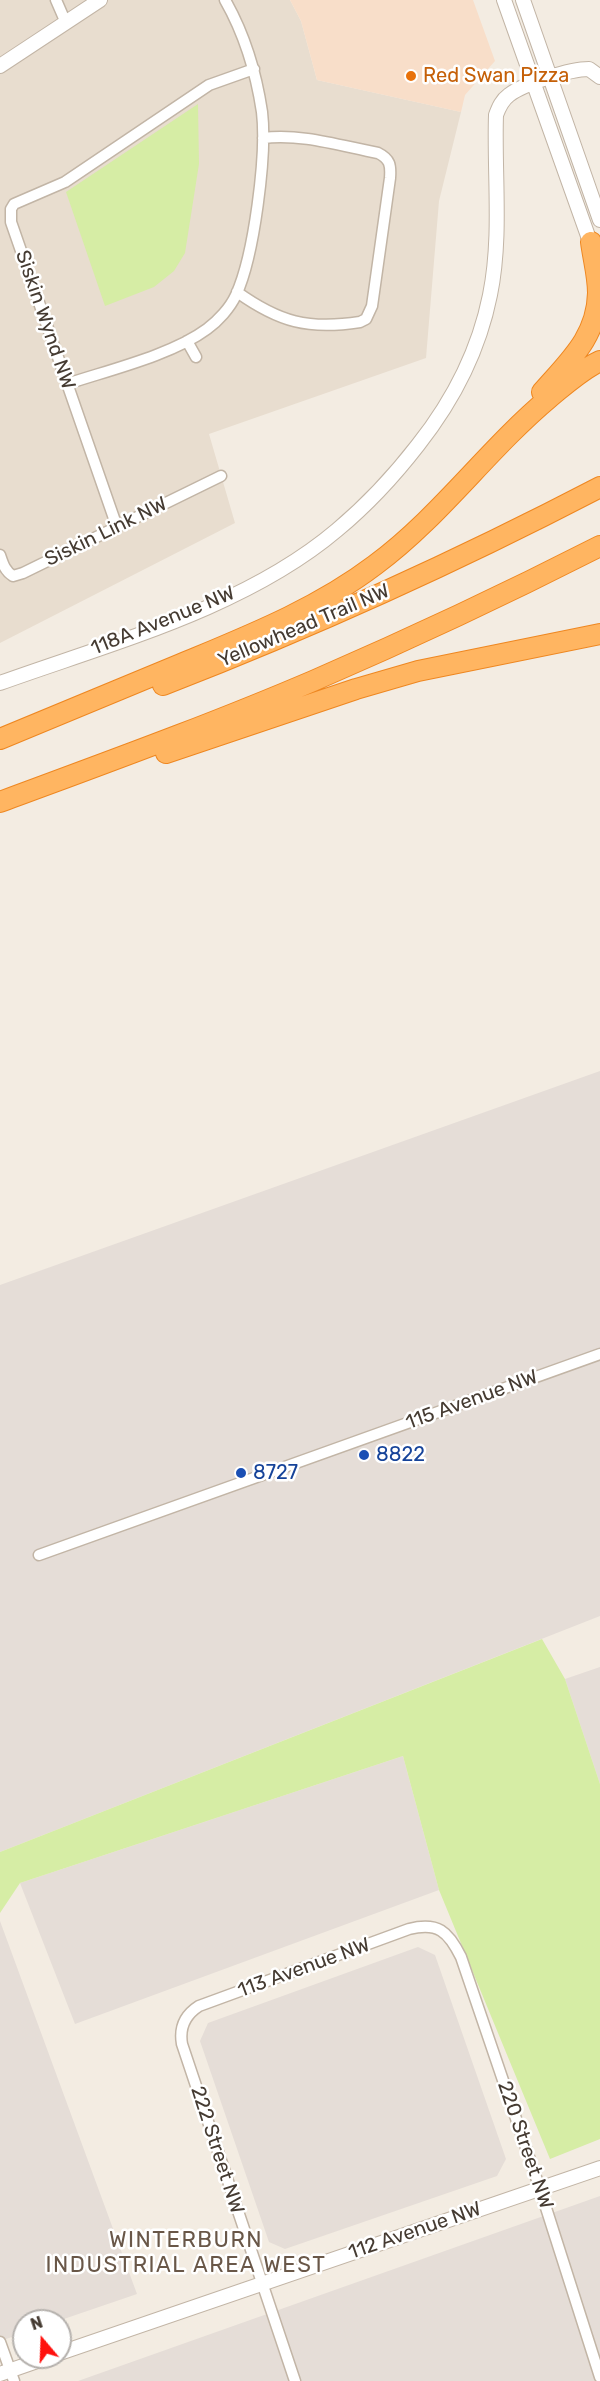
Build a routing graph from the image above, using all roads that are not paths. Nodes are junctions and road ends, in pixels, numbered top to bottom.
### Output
1 (56, 0) edge
2 (100, 0) edge
3 (225, 0) edge
4 (504, 0) edge
5 (523, 0) edge
6 (66, 23) junction
7 (0, 66) edge
8 (254, 69) junction
9 (550, 77) junction
10 (600, 77) edge
11 (534, 83) junction
12 (263, 138) junction
13 (600, 220) edge
14 (591, 242) junction
15 (600, 269) edge
16 (237, 292) junction
17 (187, 341) junction
18 (196, 357) dead end
19 (600, 361) edge
20 (68, 384) junction
21 (498, 445) junction
22 (221, 476) dead end
23 (600, 487) edge
24 (117, 527) junction
25 (600, 546) edge
26 (0, 555) edge
27 (598, 634) edge
28 (0, 683) edge
29 (0, 739) edge
30 (0, 745) edge
31 (0, 802) edge
32 (600, 1354) edge
33 (39, 1555) dead end
34 (430, 1926) joint
35 (184, 2021) joint
36 (600, 2168) edge
37 (540, 2189) junction
38 (261, 2283) junction
39 (0, 2342) edge
40 (72, 2349) edge
41 (8, 2375) edge
42 (600, 2377) edge
43 (295, 2381) edge

1 - 6 street
2 - 6 street
3 - 8 street
4 - 11 street
5 - 9 street
6 - 7 street
8 - 12 street
8 - 20 street, Siskin Wynd NW
9 - 10 street, 118A Avenue NW
9 - 11 street, 118A Avenue NW
9 - 13 street
11 - 14 street
11 - 28 street, 118A Avenue NW
12 - 16 street
12 - 16 street
14 - 15 street
14 - 21 highway
16 - 17 street
17 - 18 street
17 - 20 street
19 - 21 highway
20 - 24 street, Siskin Wynd NW
21 - 29 highway
22 - 24 street, Siskin Link NW
23 - 30 highway, Yellowhead Trail NW
24 - 26 street, Siskin Link NW
25 - 31 highway
27 - 31 highway
32 - 33 street, 115 Avenue NW
34 - 35 street, 113 Avenue NW
34 - 37 street, 220 Street NW
35 - 38 street, 222 Street NW
36 - 37 street, 112 Avenue NW
37 - 38 street, 112 Avenue NW
37 - 42 street, 220 Street NW
38 - 40 street, 112 Avenue NW
38 - 43 street, 222 Street NW
39 - 41 street

